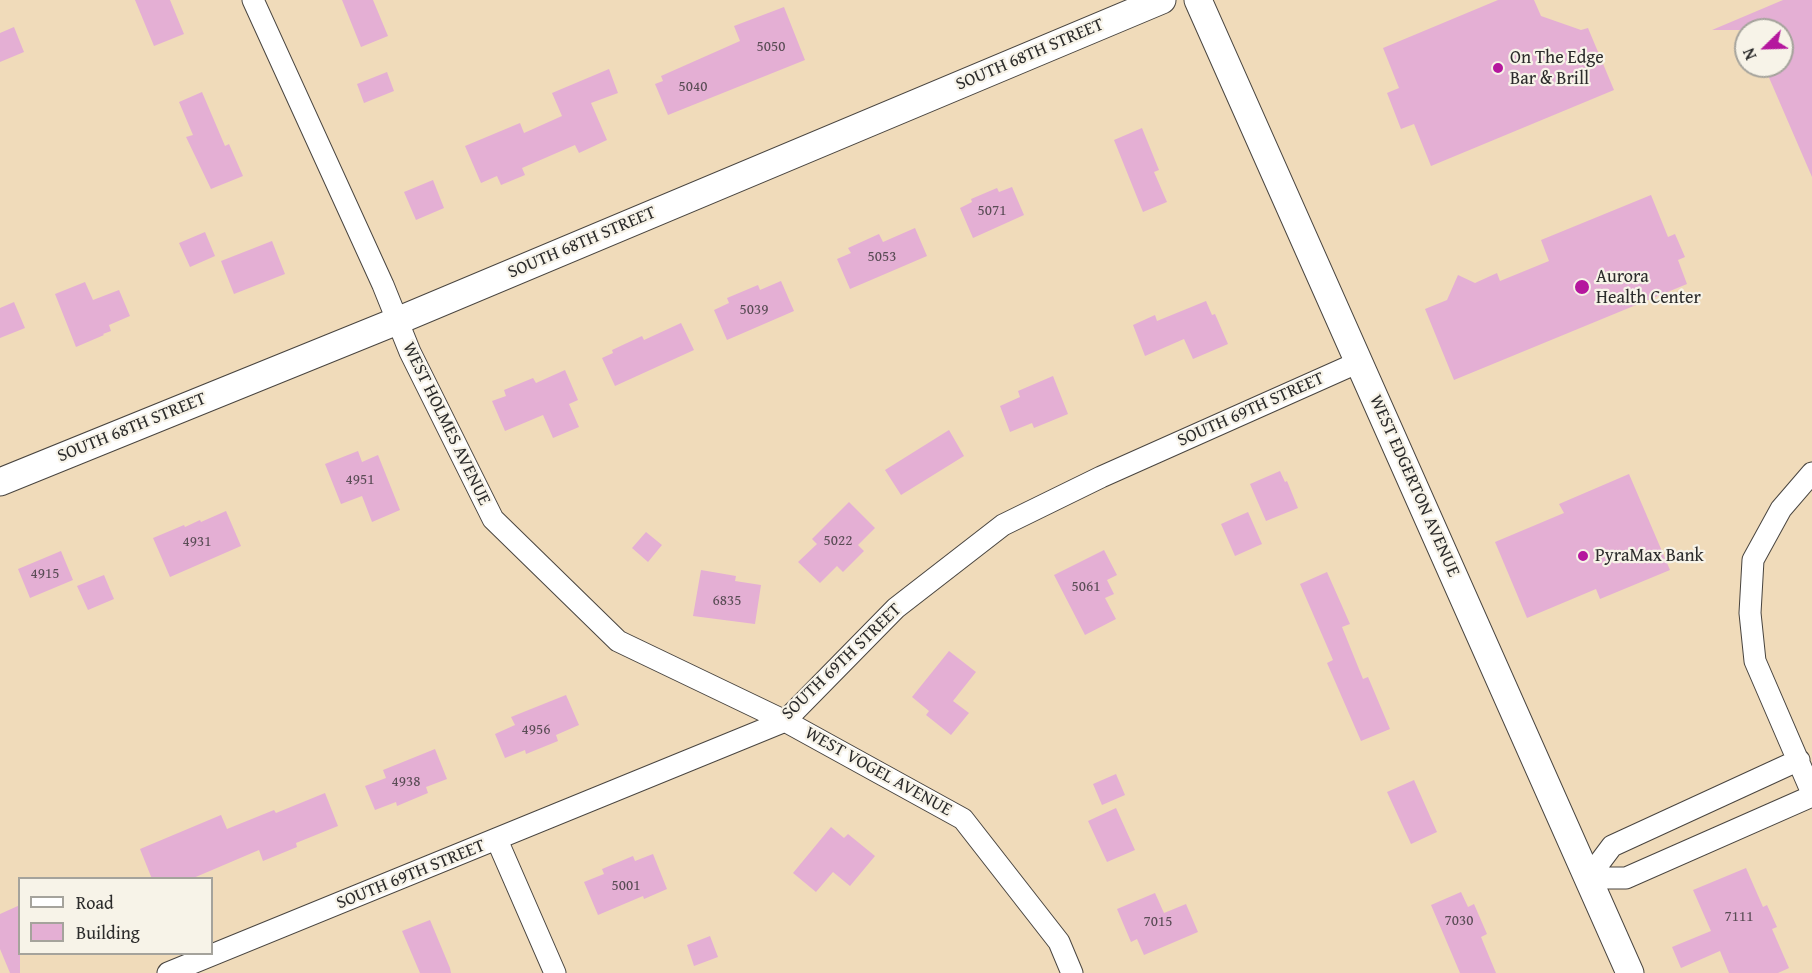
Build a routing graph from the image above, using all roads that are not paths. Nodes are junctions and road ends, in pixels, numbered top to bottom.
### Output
1 (254, 0) edge
2 (1162, 0) edge
3 (1198, 0) edge
4 (397, 321) junction
5 (1359, 362) junction
6 (1812, 472) edge
7 (0, 482) edge
8 (785, 721) junction
9 (1799, 760) junction
10 (1812, 794) edge
11 (497, 840) junction
12 (1588, 878) junction
13 (213, 955) edge
14 (213, 955) edge
15 (168, 973) edge
16 (555, 973) edge
17 (1072, 973) edge
18 (1629, 973) edge

1 - 4 street, WEST HOLMES AVENUE
2 - 4 street, SOUTH 68TH STREET
3 - 5 street, WEST EDGERTON AVENUE
4 - 7 street, SOUTH 68TH STREET
4 - 8 street, WEST HOLMES AVENUE
5 - 8 street, SOUTH 69TH STREET
5 - 12 street, WEST EDGERTON AVENUE
6 - 9 street
8 - 11 street, SOUTH 69TH STREET
8 - 17 street, WEST VOGEL AVENUE
9 - 10 street
9 - 12 street
10 - 12 street
11 - 14 street, SOUTH 69TH STREET
11 - 16 street
12 - 18 street, WEST EDGERTON AVENUE
13 - 15 street, SOUTH 69TH STREET

